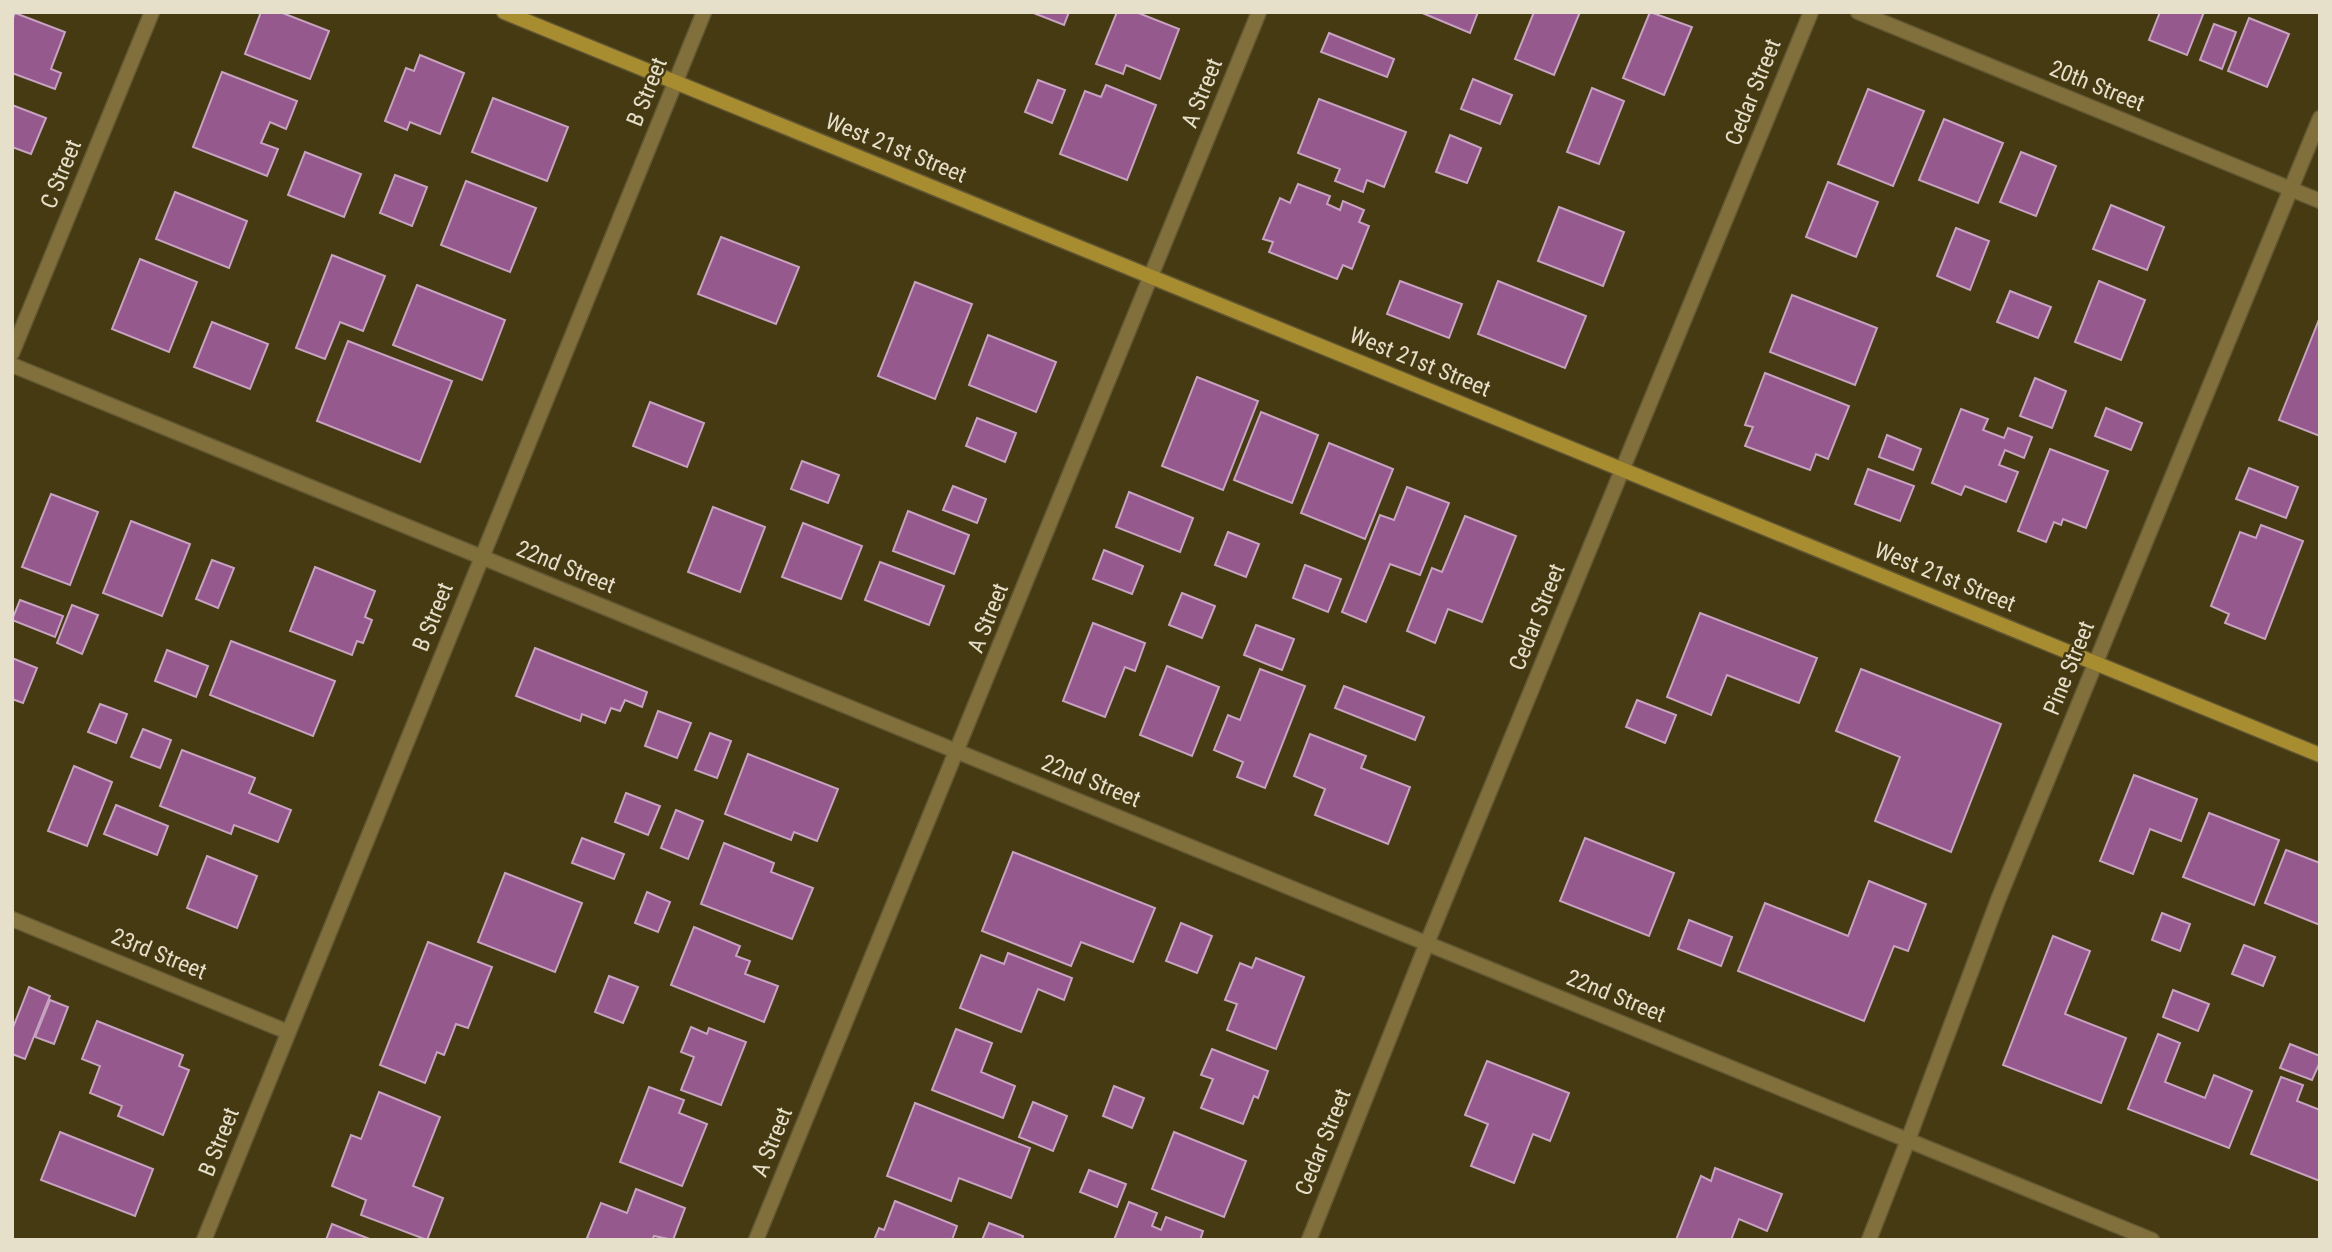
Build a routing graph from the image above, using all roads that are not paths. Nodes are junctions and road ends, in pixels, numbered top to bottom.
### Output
1 (152, 12) edge
2 (504, 12) edge
3 (704, 12) edge
4 (1259, 12) edge
5 (1811, 12) edge
6 (1858, 12) edge
7 (676, 82) junction
8 (2320, 118) edge
9 (2290, 189) junction
10 (2320, 201) edge
11 (1152, 277) junction
12 (12, 353) edge
13 (12, 365) edge
14 (1622, 470) junction
15 (482, 557) junction
16 (2095, 663) junction
17 (958, 751) junction
18 (2320, 755) edge
19 (12, 919) edge
20 (1427, 943) junction
21 (288, 1032) junction
22 (1908, 1140) junction
23 (205, 1240) edge
24 (756, 1240) edge
25 (1309, 1240) edge
26 (1869, 1240) edge
27 (2152, 1240) edge

1 - 12 street, C Street
2 - 7 street, West 21st Street
3 - 7 street, B Street
4 - 11 street, A Street
5 - 14 street, Cedar Street
6 - 9 street, 20th Street
7 - 11 street, West 21st Street
7 - 15 street, B Street
8 - 9 street, Pine Street
9 - 10 street, 20th Street
9 - 16 street, Pine Street
11 - 14 street, West 21st Street
11 - 17 street, A Street
13 - 15 street, 22nd Street
14 - 16 street, West 21st Street
14 - 20 street, Cedar Street
15 - 17 street, 22nd Street
15 - 21 street, B Street
16 - 18 street, West 21st Street
16 - 22 street, Pine Street
17 - 20 street, 22nd Street
17 - 24 street, A Street
19 - 21 street, 23rd Street
20 - 22 street, 22nd Street
20 - 25 street, Cedar Street
21 - 23 street, B Street
22 - 26 street, Pine Street
22 - 27 street, 22nd Street

